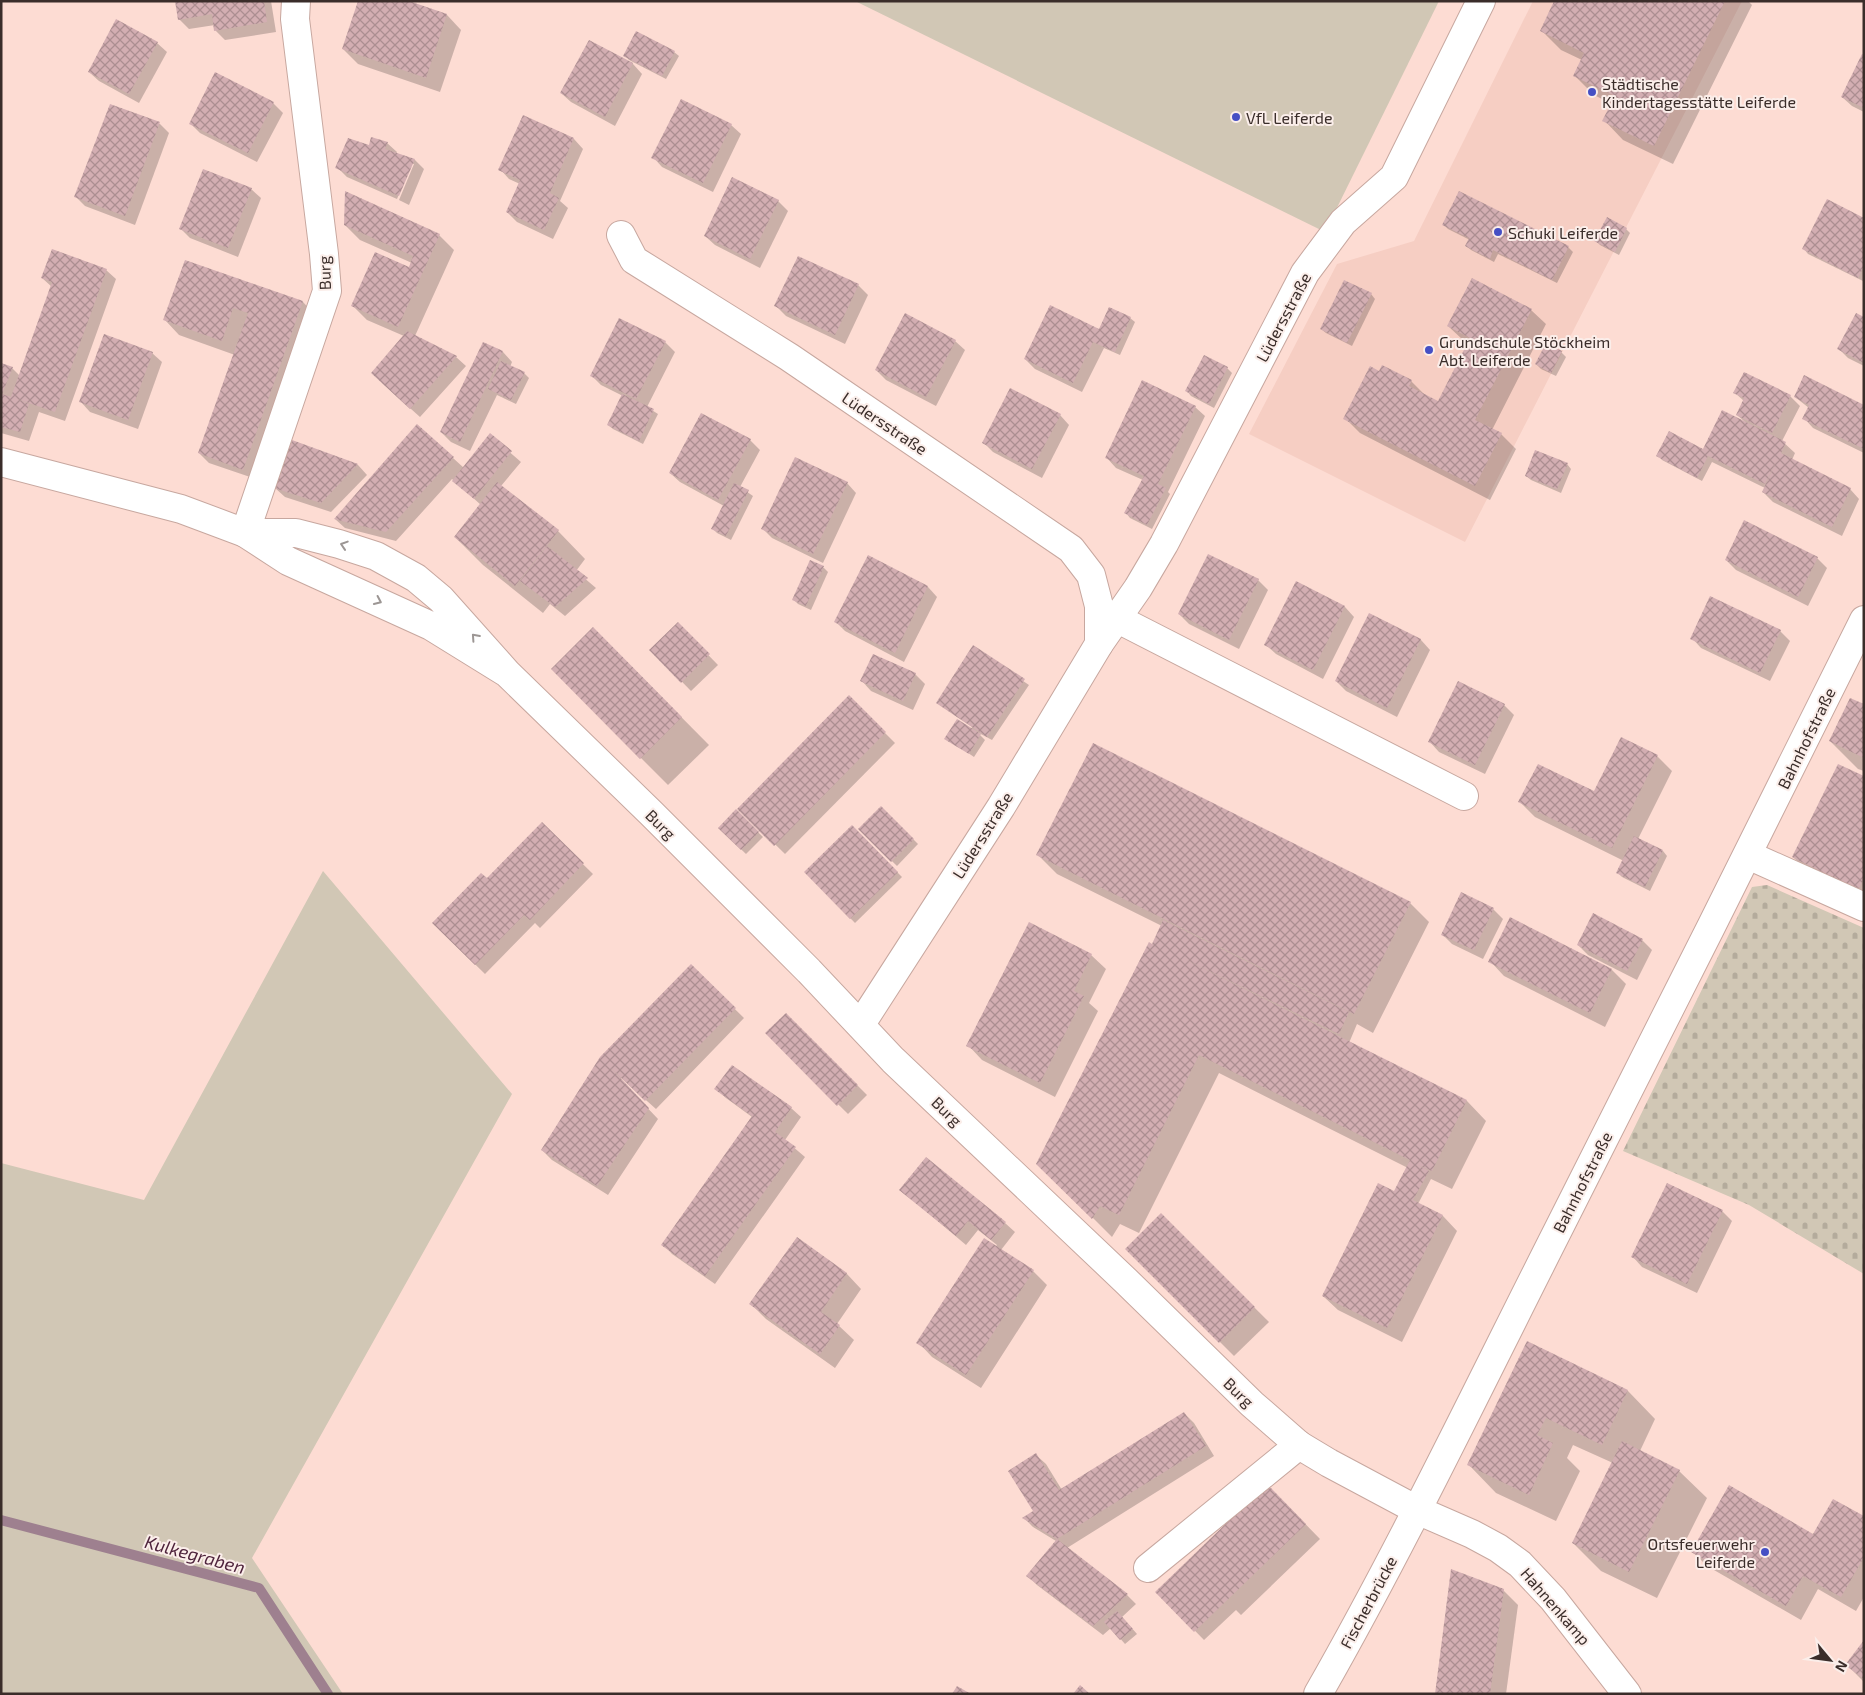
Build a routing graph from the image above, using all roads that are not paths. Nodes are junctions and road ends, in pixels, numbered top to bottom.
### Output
1 (296, 1) edge
2 (1480, 1) edge
3 (621, 235) dead end
4 (1, 462) edge
5 (245, 532) junction
6 (1116, 618) junction
7 (1864, 620) edge
8 (1099, 644) junction
9 (507, 673) junction
10 (1464, 796) dead end
11 (1748, 856) junction
12 (1864, 907) edge
13 (861, 1024) junction
14 (1299, 1445) junction
15 (1417, 1510) junction
16 (1148, 1568) dead end
17 (1318, 1694) edge
18 (1627, 1694) edge

1 - 5 street, Burg
2 - 6 street, Lüdersstraße
3 - 8 street, Lüdersstraße
4 - 5 street, Burg
5 -> 9 street, Burg
9 -> 5 street, Burg
6 - 8 street, Lüdersstraße
6 - 10 street
7 - 11 street, Bahnhofstraße
8 - 13 street, Lüdersstraße
9 - 13 street, Burg
11 - 12 street
11 - 15 street, Bahnhofstraße
13 - 14 street, Burg
14 - 15 street, Burg
14 - 16 street
15 - 17 street, Fischerbrücke
15 - 18 street, Hahnenkamp

